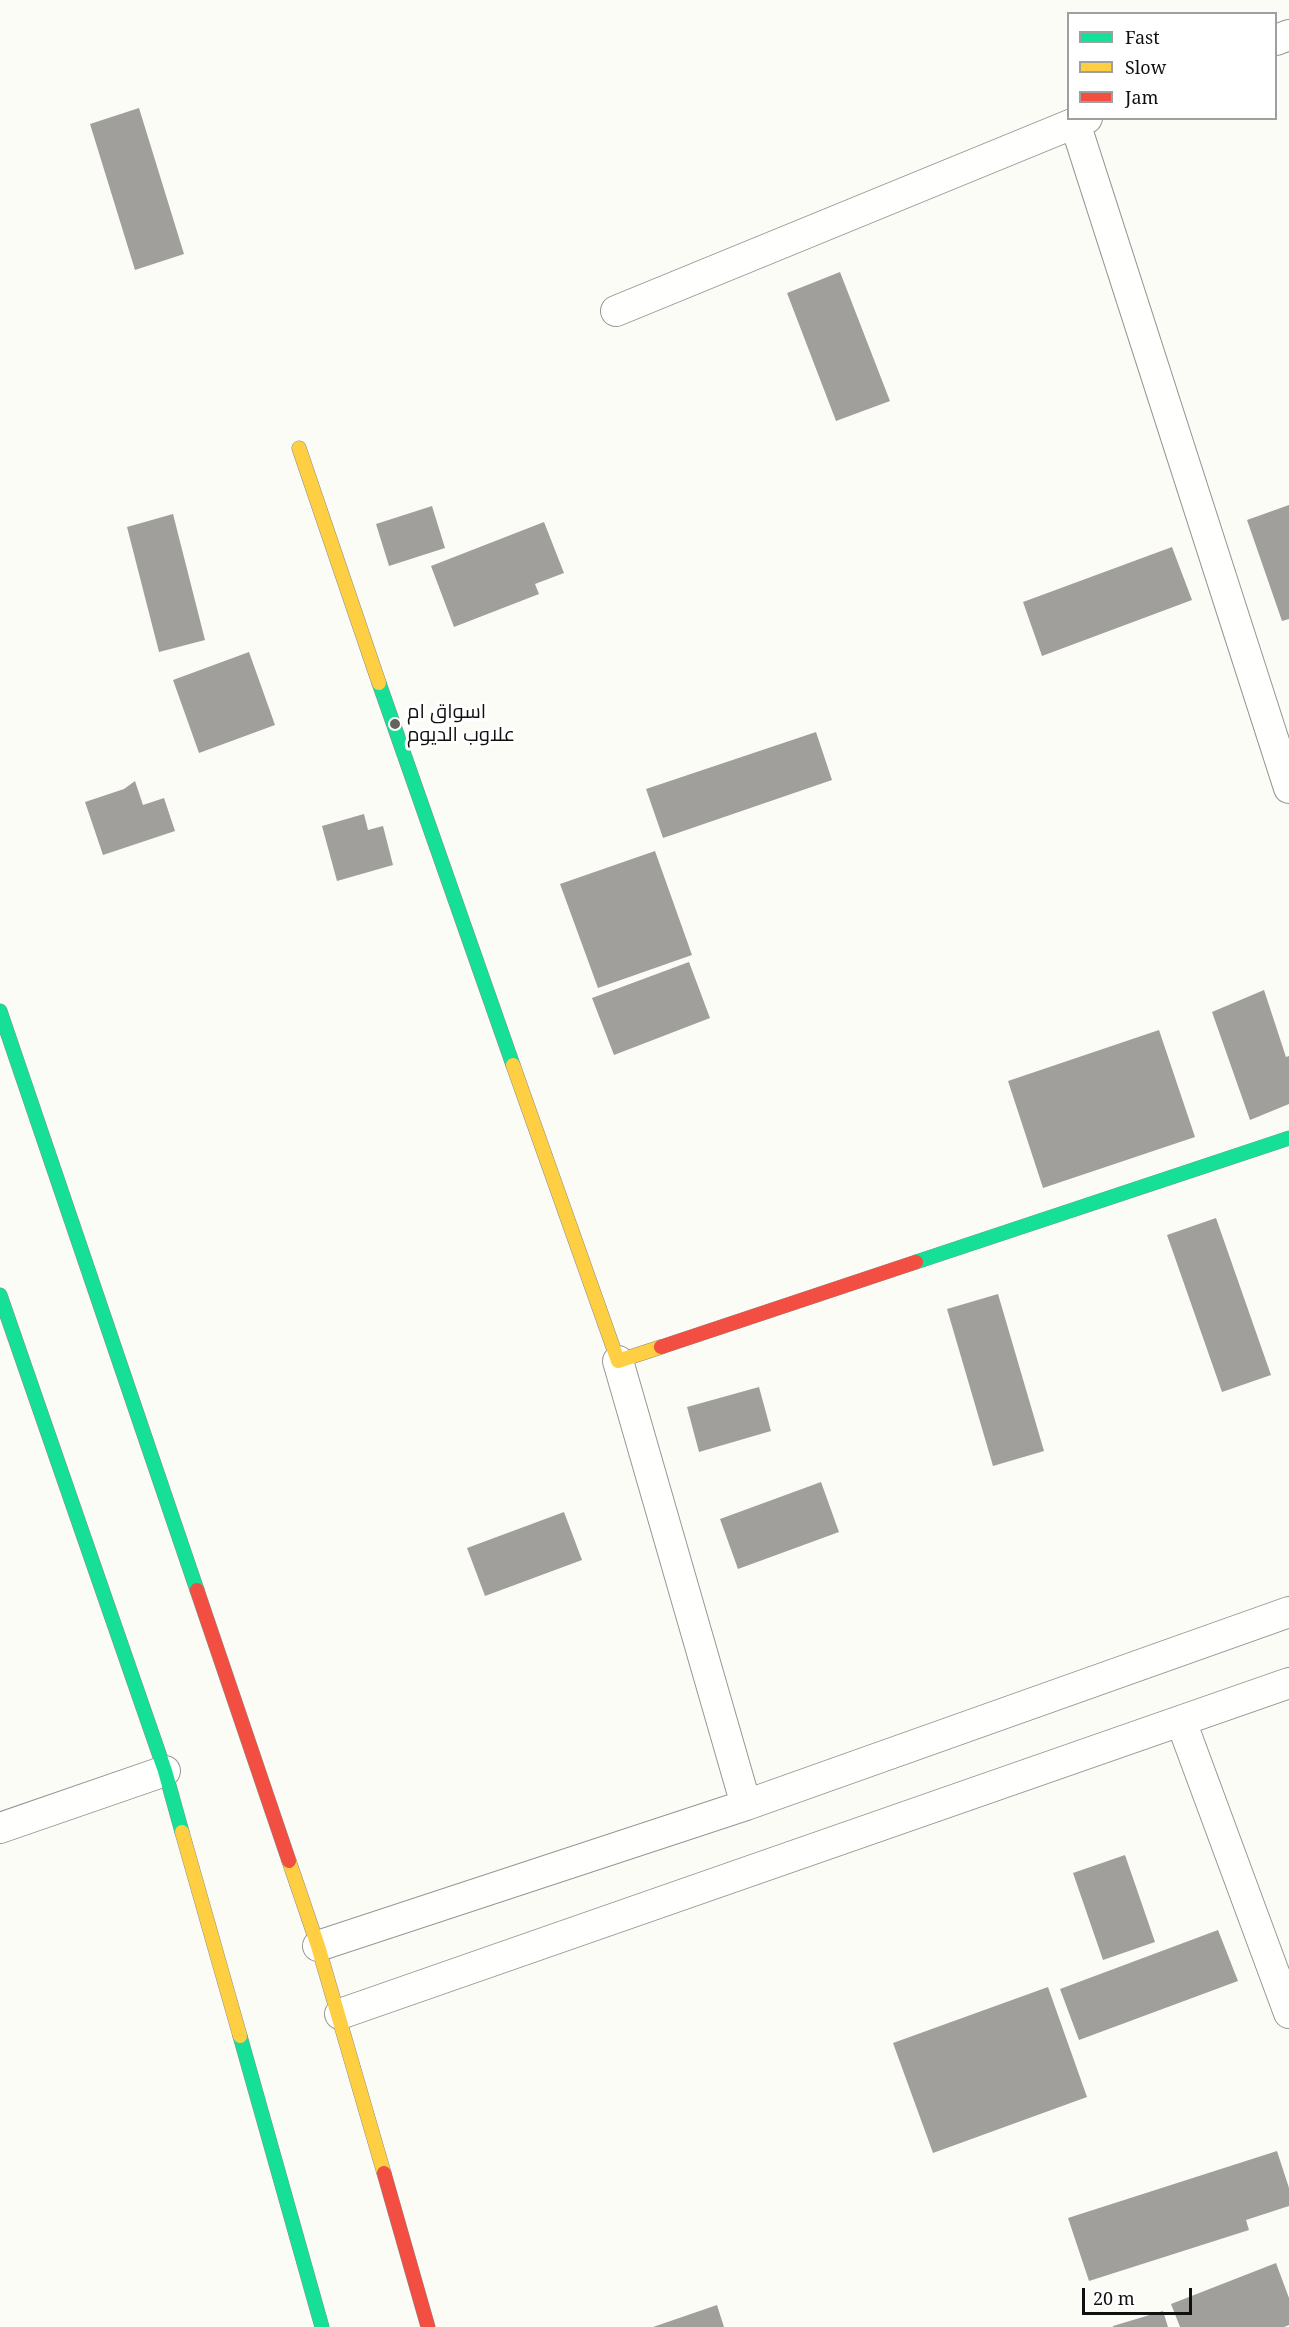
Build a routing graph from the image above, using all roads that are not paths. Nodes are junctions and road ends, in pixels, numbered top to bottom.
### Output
1 (1081, 121) edge
2 (616, 311) dead end
3 (299, 448) dead end
4 (1289, 788) edge
5 (0, 1011) edge
6 (1289, 1138) edge
7 (0, 1295) edge
8 (618, 1361) junction
9 (1289, 1612) edge
10 (1289, 1683) edge
11 (1181, 1721) junction
12 (165, 1771) junction
13 (746, 1805) junction
14 (0, 1827) edge
15 (318, 1946) junction
16 (1289, 2013) edge
17 (339, 2014) junction
18 (322, 2327) edge
19 (428, 2327) edge

1 - 2 street
1 - 4 street
3 - 8 main road
5 - 15 main road
6 - 8 main road
7 - 12 main road
8 - 13 street
9 - 13 street
10 - 11 street
11 - 16 street
11 - 17 street
12 - 14 street
12 - 18 main road
13 - 15 street
15 - 17 main road
17 - 19 main road

